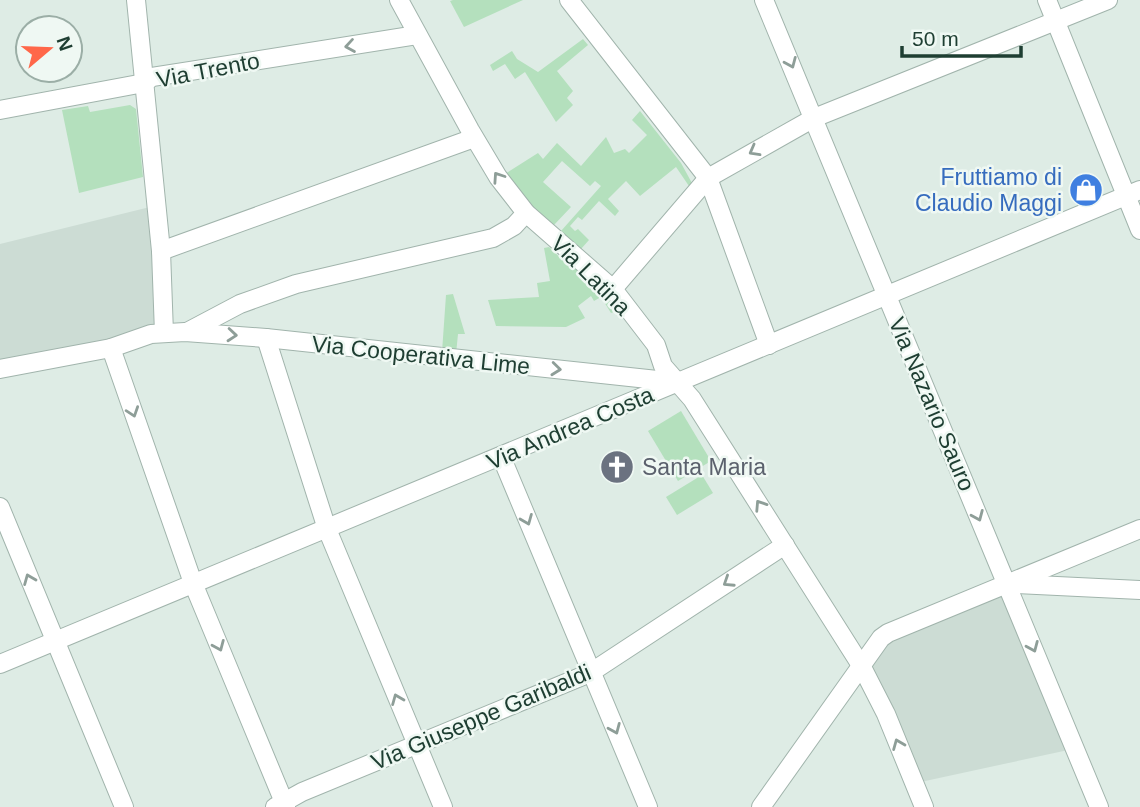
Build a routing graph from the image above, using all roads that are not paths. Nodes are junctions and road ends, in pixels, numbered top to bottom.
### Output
1 (135, 0) edge
2 (399, 0) edge
3 (569, 0) edge
4 (764, 0) edge
5 (1047, 0) edge
6 (1108, 0) edge
7 (1056, 20) junction
8 (417, 35) junction
9 (144, 83) junction
10 (0, 110) edge
11 (814, 118) junction
12 (474, 138) junction
13 (708, 178) junction
14 (1133, 193) edge
15 (526, 213) junction
16 (1140, 230) edge
17 (161, 251) junction
18 (613, 289) junction
19 (886, 295) junction
20 (186, 332) junction
21 (164, 333) junction
22 (266, 338) junction
23 (769, 345) junction
24 (111, 348) junction
25 (0, 369) edge
26 (678, 383) junction
27 (501, 456) junction
28 (0, 507) edge
29 (327, 529) junction
30 (1140, 530) edge
31 (785, 545) junction
32 (193, 583) junction
33 (1007, 584) junction
34 (1140, 590) edge
35 (55, 643) junction
36 (0, 664) edge
37 (862, 667) junction
38 (590, 673) junction
39 (415, 744) junction
40 (282, 805) edge
41 (124, 807) edge
42 (443, 807) edge
43 (648, 807) edge
44 (761, 807) edge
45 (924, 807) edge
46 (1100, 807) edge

1 - 9 street
2 - 8 street, Via Latina
3 - 13 street
4 -> 11 street, Via Nazario Sauro
5 - 7 street
6 - 7 street
7 - 11 street
7 - 14 street
8 -> 9 street, Via Trento
8 - 12 street, Via Latina
9 - 10 street, Via Trento
9 - 17 street
11 -> 13 street
11 - 19 street, Via Nazario Sauro
15 -> 12 street, Via Latina
12 - 17 street
13 - 18 street
13 - 23 street
14 - 16 street
14 - 19 street, Via Andrea Costa
15 - 18 street, Via Latina
15 - 20 street
17 - 21 street
18 - 26 street, Via Latina
19 - 23 street, Via Andrea Costa
19 -> 33 street, Via Nazario Sauro
20 - 21 street, Via Cooperativa Lime
20 -> 22 street, Via Cooperativa Lime
21 - 24 street, Via Cooperativa Lime
22 -> 26 street, Via Cooperativa Lime
22 - 29 street
23 - 26 street, Via Andrea Costa
24 - 25 street, Via Cooperativa Lime
24 -> 32 street
26 - 27 street, Via Andrea Costa
31 -> 26 street, Via Latina
27 - 29 street, Via Andrea Costa
27 -> 38 street
35 -> 28 street
29 - 32 street, Via Andrea Costa
39 -> 29 street
30 - 33 street
31 - 37 street, Via Latina
31 -> 38 street, Via Giuseppe Garibaldi
32 - 35 street, Via Andrea Costa
32 -> 40 street
33 - 34 street
33 - 37 street
33 -> 46 street, Via Nazario Sauro
35 - 36 street, Via Andrea Costa
35 - 41 street
37 - 44 street
45 -> 37 street, Via Latina
38 - 39 street, Via Giuseppe Garibaldi
38 -> 43 street
39 - 40 street, Via Giuseppe Garibaldi
39 - 42 street

